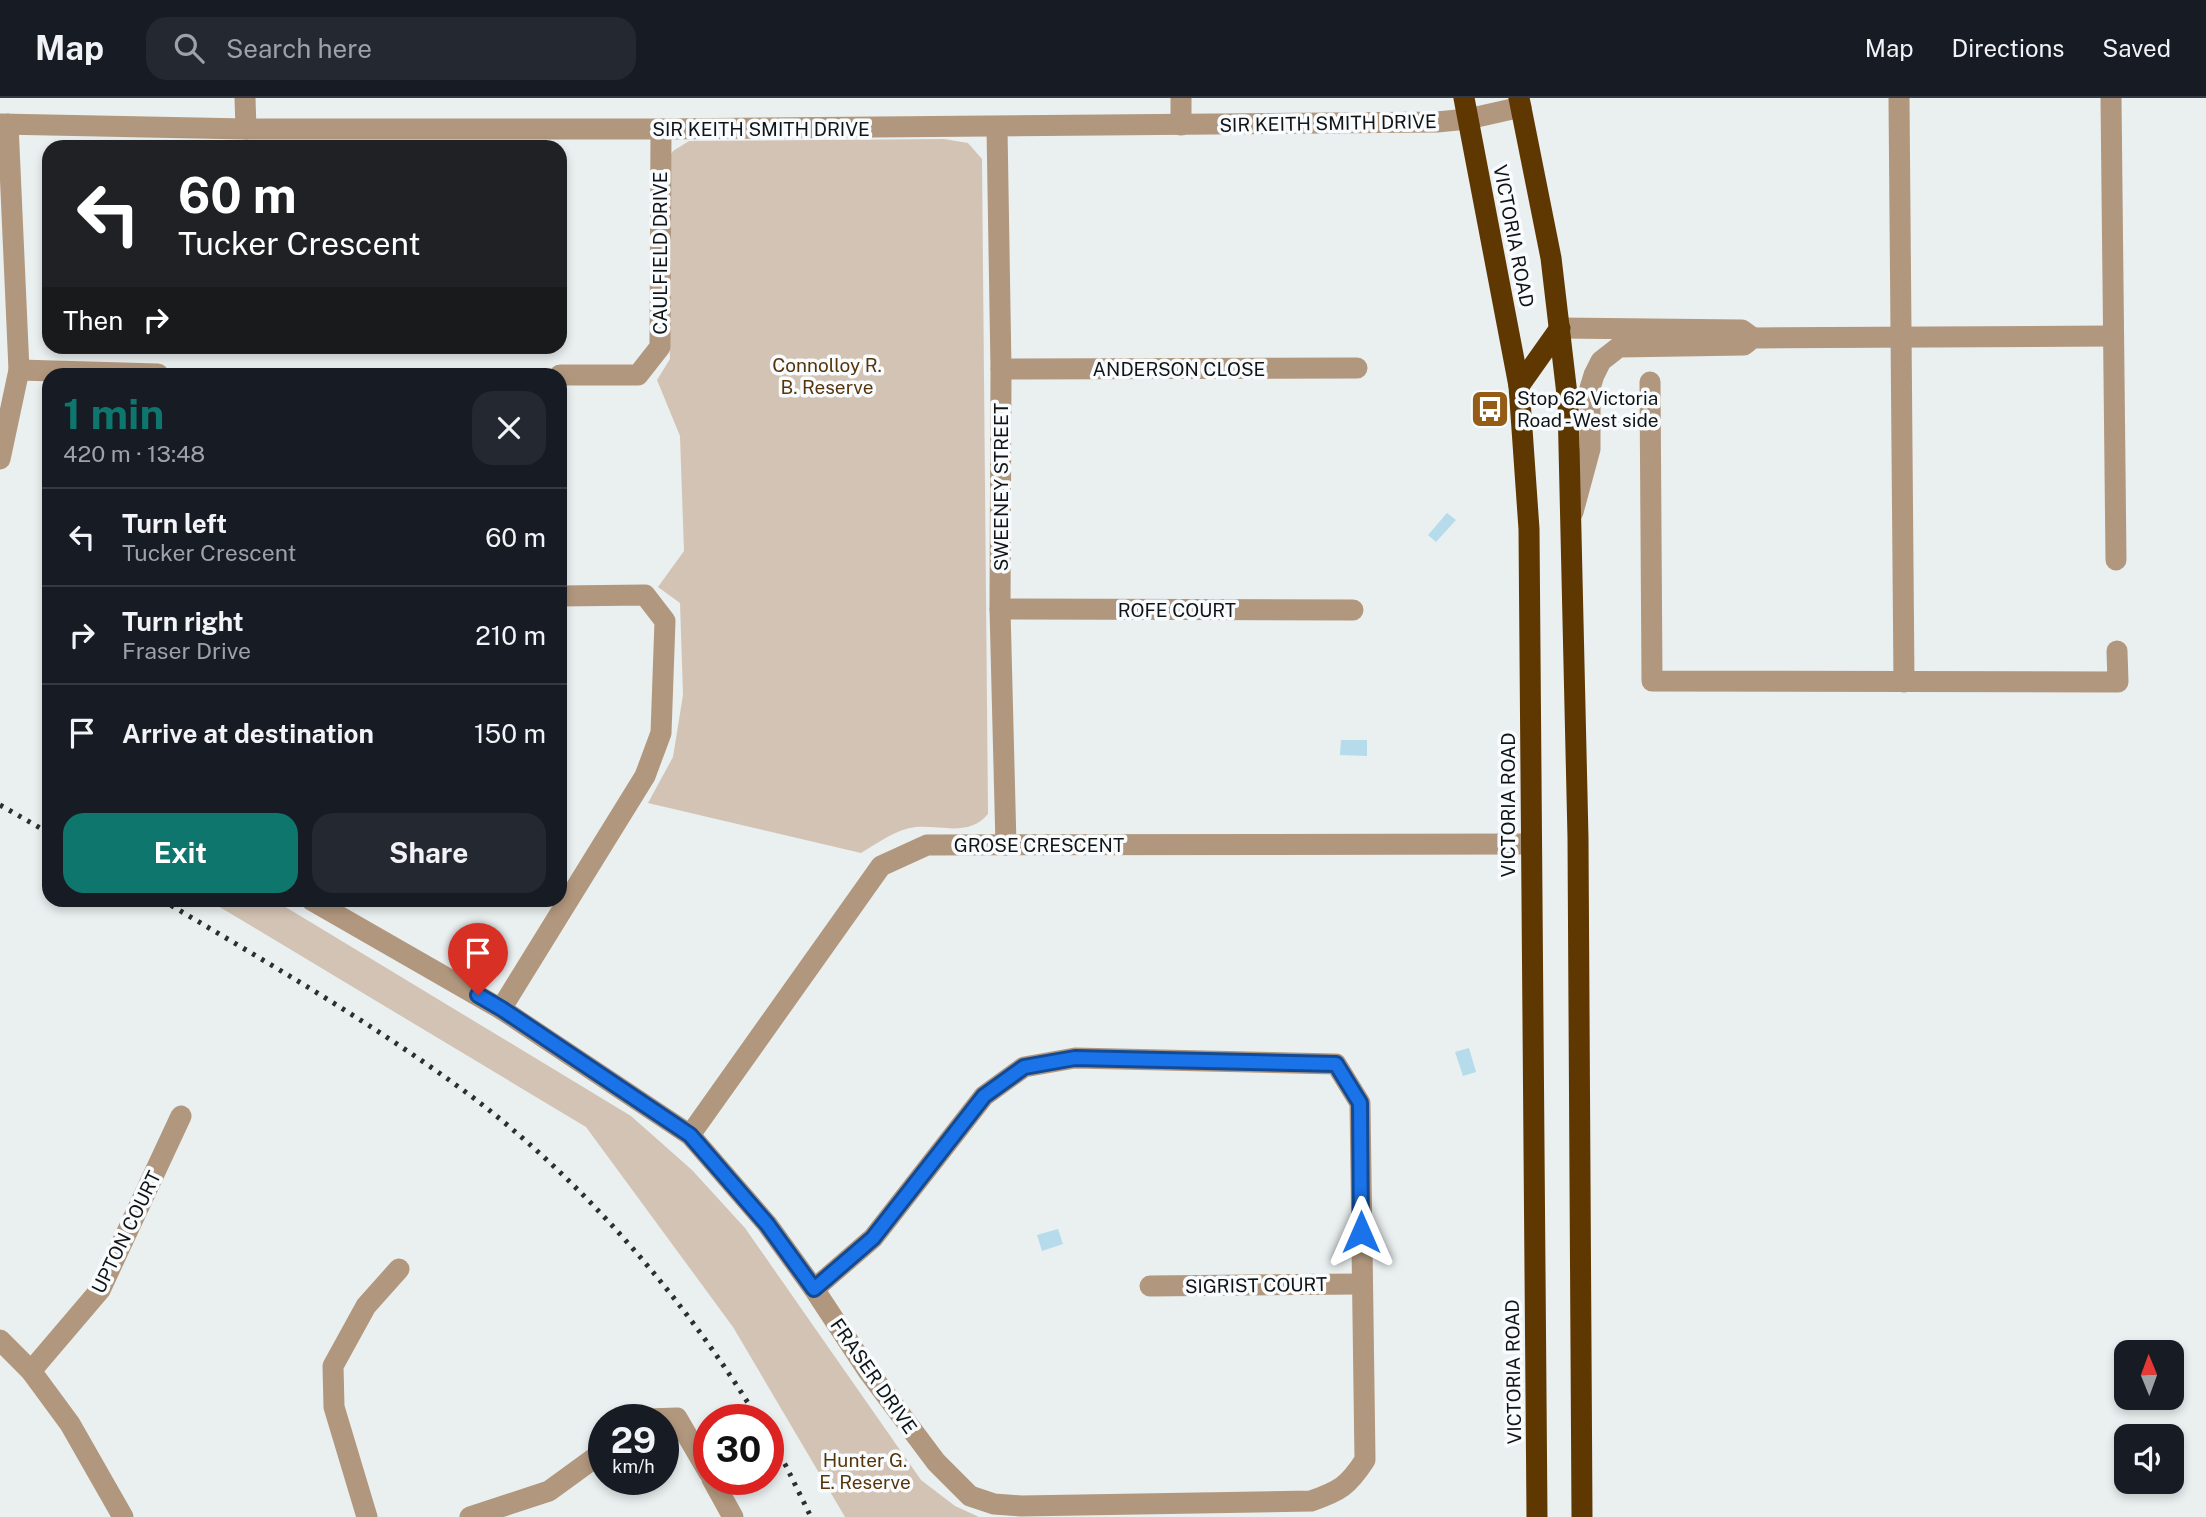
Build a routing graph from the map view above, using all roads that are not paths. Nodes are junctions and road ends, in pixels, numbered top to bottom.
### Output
1 (245, 98) edge
2 (1181, 98) edge
3 (1899, 98) edge
4 (2111, 98) edge
5 (1520, 103) edge
6 (1466, 108) edge
7 (4, 124) edge
8 (1181, 125) junction
9 (998, 128) junction
10 (246, 129) junction
11 (661, 129) junction
12 (1560, 327) junction
13 (2113, 336) junction
14 (1901, 337) junction
15 (1752, 338) junction
16 (1357, 368) dead end
17 (1001, 369) junction
18 (19, 370) junction
19 (42, 371) edge
20 (567, 375) edge
21 (1650, 382) dead end
22 (1519, 387) junction
23 (0, 458) edge
24 (1571, 521) junction
25 (2116, 560) dead end
26 (567, 596) edge
27 (1000, 609) junction
28 (1353, 610) dead end
29 (2118, 651) dead end
30 (1904, 682) junction
31 (1531, 844) junction
32 (1006, 845) junction
33 (567, 903) edge
34 (323, 907) edge
35 (565, 907) edge
36 (502, 1009) junction
37 (181, 1116) dead end
38 (690, 1135) junction
39 (399, 1269) dead end
40 (1362, 1284) junction
41 (1150, 1286) dead end
42 (814, 1289) junction
43 (0, 1340) edge
44 (32, 1371) junction
45 (679, 1422) edge
46 (693, 1446) edge
47 (588, 1463) edge
48 (721, 1495) edge
49 (1132, 1511) edge
50 (123, 1517) edge
51 (367, 1517) edge
52 (470, 1517) edge
53 (733, 1517) edge
54 (1537, 1517) edge
55 (1582, 1517) edge

1 - 10 street
2 - 8 street
3 - 14 street
4 - 13 street
5 - 6 street, SIR KEITH SMITH DRIVE
5 - 12 highway, VICTORIA ROAD
6 - 8 street, SIR KEITH SMITH DRIVE
6 - 22 highway, VICTORIA ROAD
7 - 10 street, SIR KEITH SMITH DRIVE
7 - 18 street
8 - 9 street, SIR KEITH SMITH DRIVE
9 - 11 street, SIR KEITH SMITH DRIVE
9 - 17 street, SWEENEY STREET
10 - 11 street, SIR KEITH SMITH DRIVE
11 - 20 street, CAULFIELD DRIVE
12 - 15 street
12 - 22 highway
12 - 24 highway, VICTORIA ROAD
13 - 14 street
13 - 25 street
14 - 15 street
14 - 30 street
15 - 24 street
16 - 17 street, ANDERSON CLOSE
17 - 27 street, SWEENEY STREET
18 - 19 street
18 - 23 street
21 - 30 street
22 - 31 highway, VICTORIA ROAD
24 - 55 highway, VICTORIA ROAD
26 - 33 street
27 - 28 street, ROFE COURT
27 - 32 street, SWEENEY STREET
29 - 30 street
31 - 32 street, GROSE CRESCENT
31 - 54 highway, VICTORIA ROAD
32 - 38 street, GROSE CRESCENT
34 - 36 street, FRASER DRIVE
35 - 36 street
36 - 38 street, FRASER DRIVE
37 - 44 street, UPTON COURT
38 - 42 street, FRASER DRIVE
39 - 51 street
40 - 41 street, SIGRIST COURT
40 - 42 street, FRASER DRIVE
40 - 49 street, FRASER DRIVE
42 - 49 street, FRASER DRIVE
43 - 44 street
44 - 50 street
45 - 46 street
47 - 52 street
48 - 53 street

